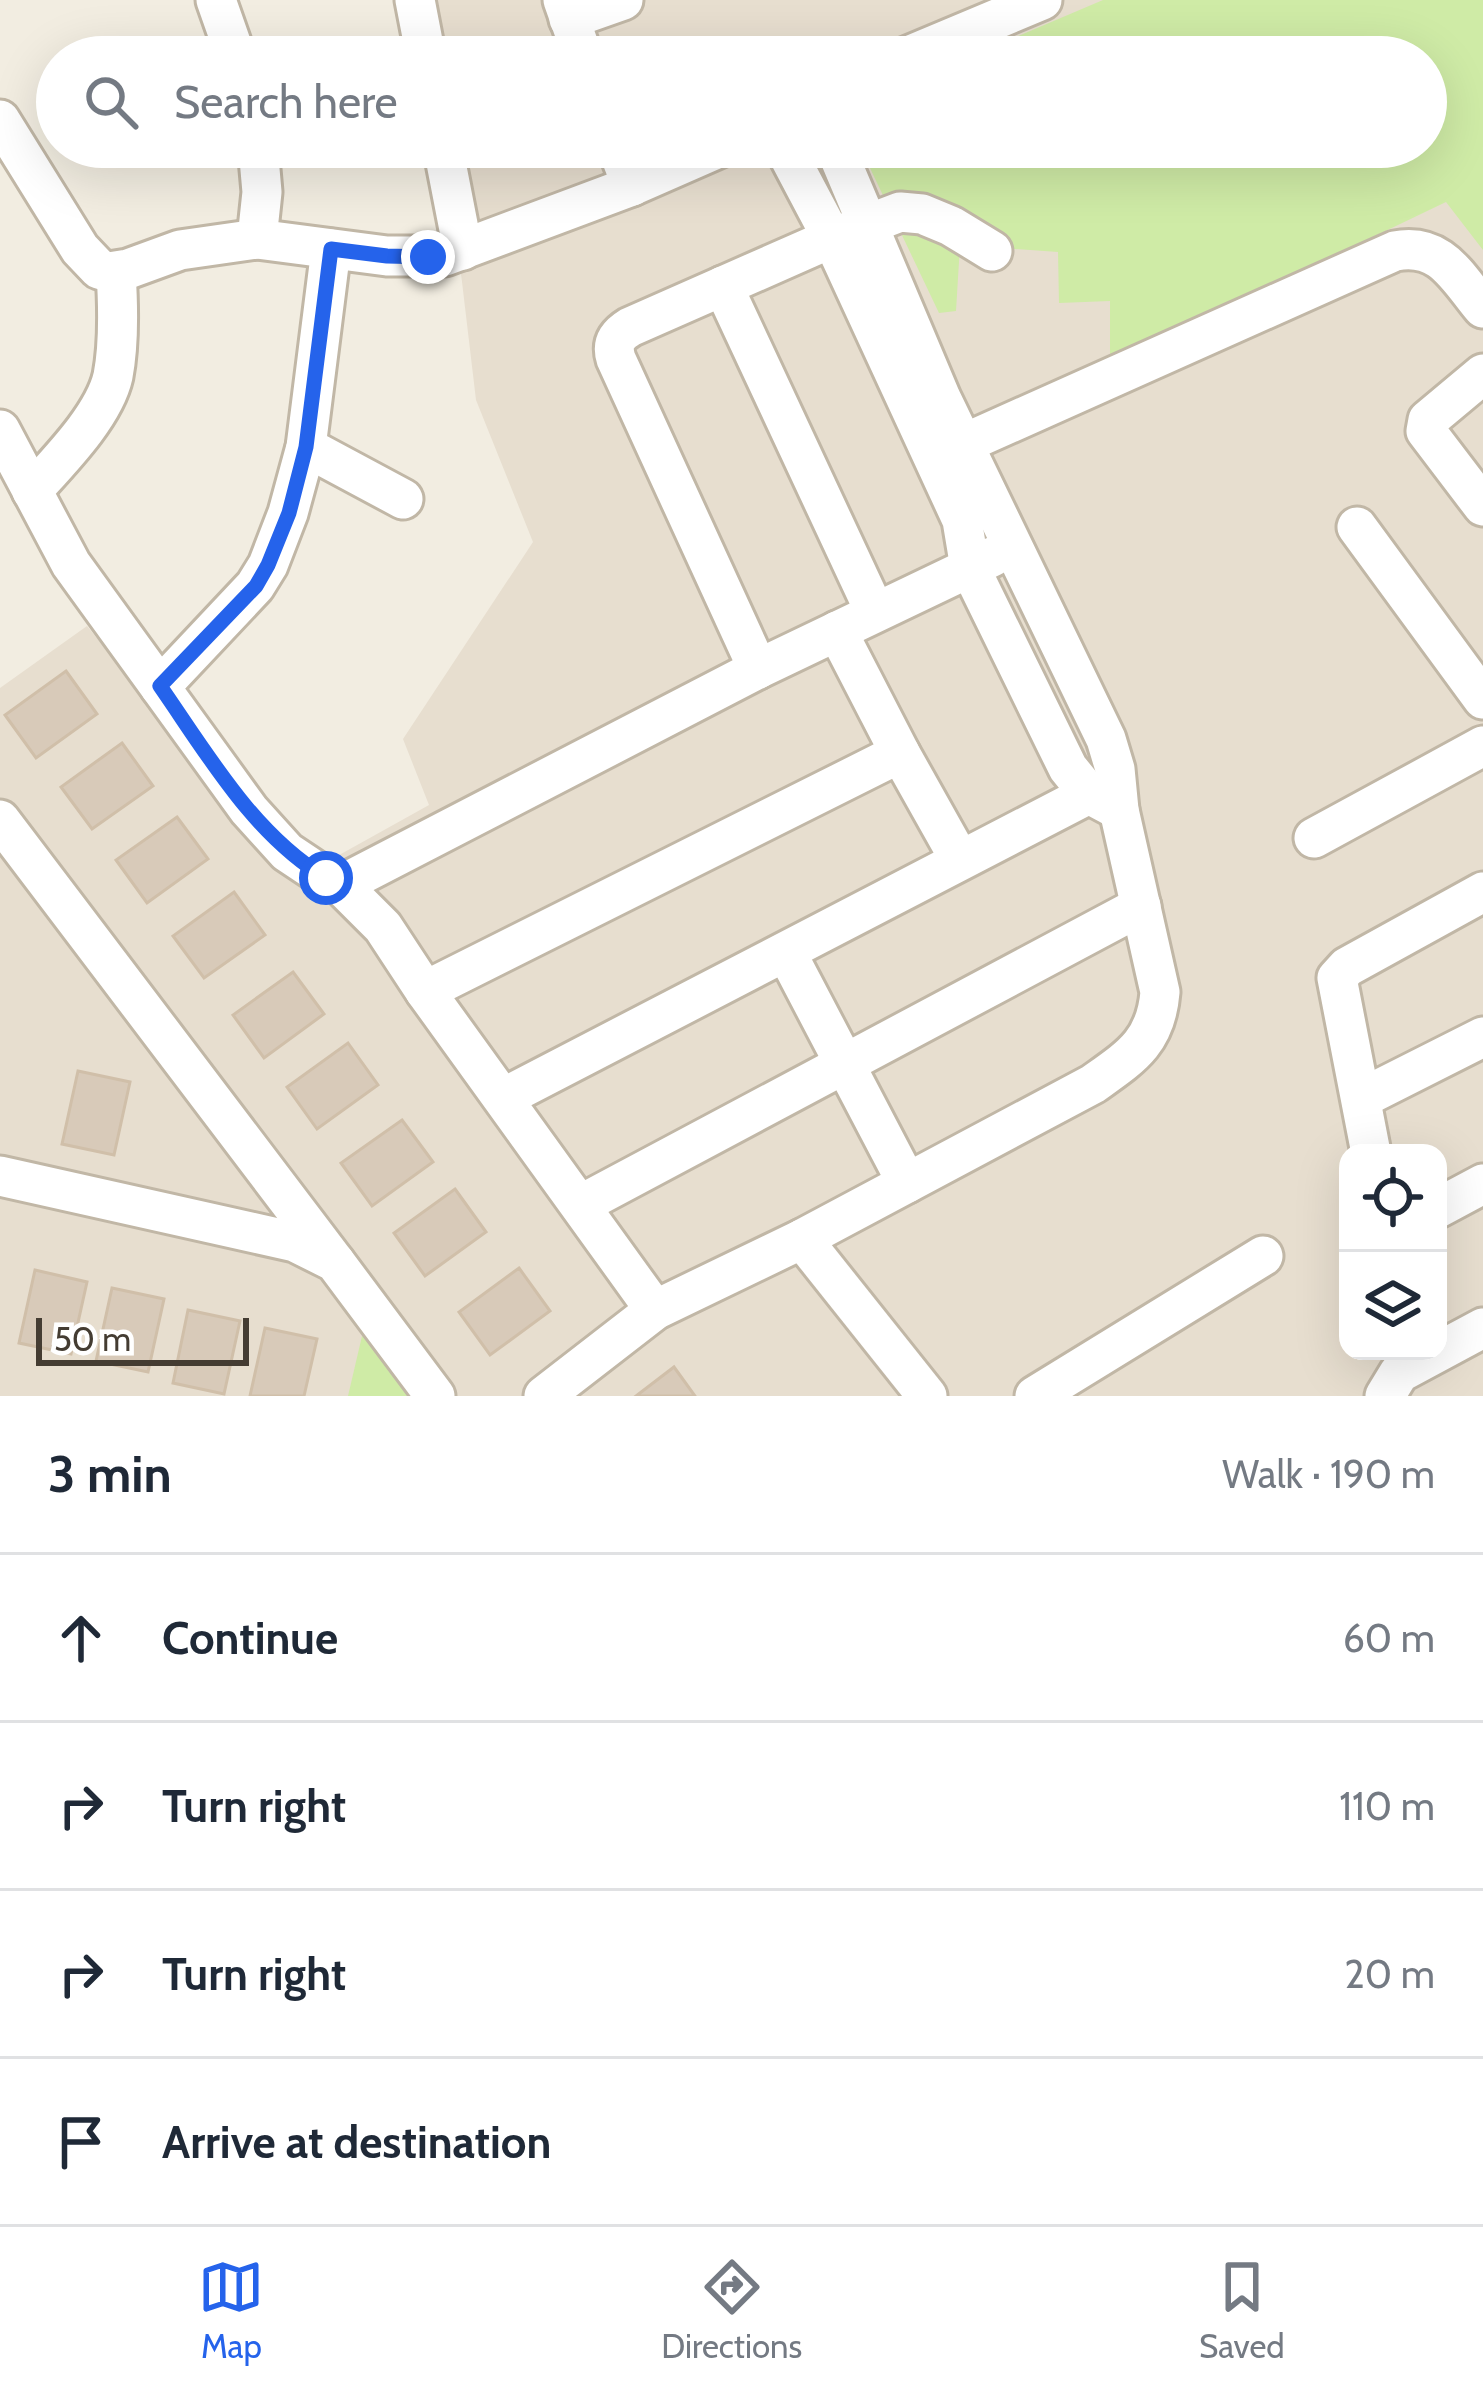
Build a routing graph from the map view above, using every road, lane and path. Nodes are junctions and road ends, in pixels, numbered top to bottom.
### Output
1 (216, 0) edge
2 (415, 0) edge
3 (622, 0) edge
4 (1042, 0) edge
5 (566, 10) edge
6 (229, 36) edge
7 (422, 36) edge
8 (956, 36) edge
9 (0, 119) edge
10 (260, 168) edge
11 (447, 168) edge
12 (625, 168) edge
13 (673, 168) edge
14 (795, 168) edge
15 (844, 168) edge
16 (632, 186) junction
17 (868, 223) junction
18 (832, 238) junction
19 (257, 239) junction
20 (331, 249) junction
21 (463, 250) junction
22 (992, 251) dead end
23 (116, 272) junction
24 (723, 286) junction
25 (1483, 308) edge
26 (1483, 374) edge
27 (0, 430) edge
28 (963, 444) junction
29 (306, 447) junction
30 (32, 491) junction
31 (403, 499) dead end
32 (1483, 506) edge
33 (1357, 527) dead end
34 (1013, 547) junction
35 (970, 568) junction
36 (875, 612) junction
37 (837, 631) junction
38 (758, 670) junction
39 (160, 686) junction
40 (1483, 699) edge
41 (1483, 746) edge
42 (900, 753) junction
43 (1104, 802) junction
44 (0, 820) edge
45 (1314, 838) dead end
46 (960, 860) junction
47 (341, 885) junction
48 (1483, 892) edge
49 (1141, 906) junction
50 (786, 952) junction
51 (425, 991) junction
52 (1483, 1037) edge
53 (845, 1064) junction
54 (502, 1098) junction
55 (1362, 1098) junction
56 (1370, 1144) edge
57 (0, 1176) edge
58 (907, 1183) junction
59 (1483, 1184) edge
60 (1447, 1203) edge
61 (580, 1205) junction
62 (802, 1239) junction
63 (1262, 1256) dead end
64 (335, 1262) junction
65 (656, 1310) junction
66 (1483, 1328) edge
67 (435, 1396) edge
68 (544, 1396) edge
69 (927, 1396) edge
70 (1035, 1396) edge
71 (1385, 1396) edge

1 - 6 street
2 - 7 street
3 - 5 street
4 - 8 street
9 - 23 street
10 - 19 street
11 - 21 street
12 - 16 street
13 - 16 street
14 - 18 street
15 - 17 street
16 - 21 street
17 - 18 street
17 - 22 street
17 - 28 street
18 - 24 street
18 - 35 street
19 - 20 street
19 - 23 street
20 - 21 street
20 - 29 street
23 - 30 street
24 - 36 street
24 - 38 street
25 - 28 street
26 - 32 street
27 - 30 street
28 - 34 street
29 - 31 street
29 - 39 street
30 - 39 street
33 - 40 street
34 - 35 street
34 - 43 street
35 - 36 street
35 - 43 street
36 - 37 street
37 - 38 street
37 - 42 street
38 - 47 street
39 - 47 street
41 - 45 street
42 - 46 street
42 - 51 street
43 - 46 street
43 - 49 street
44 - 64 street
46 - 50 street
47 - 51 street
48 - 55 street
49 - 53 street
49 - 58 street
50 - 53 street
50 - 54 street
51 - 54 street
52 - 55 street
53 - 58 street
53 - 61 street
54 - 61 street
55 - 56 street
57 - 64 street
58 - 62 street
59 - 60 street
61 - 65 street
62 - 65 street
62 - 69 street
63 - 70 street
64 - 67 street
65 - 68 street
66 - 71 street

